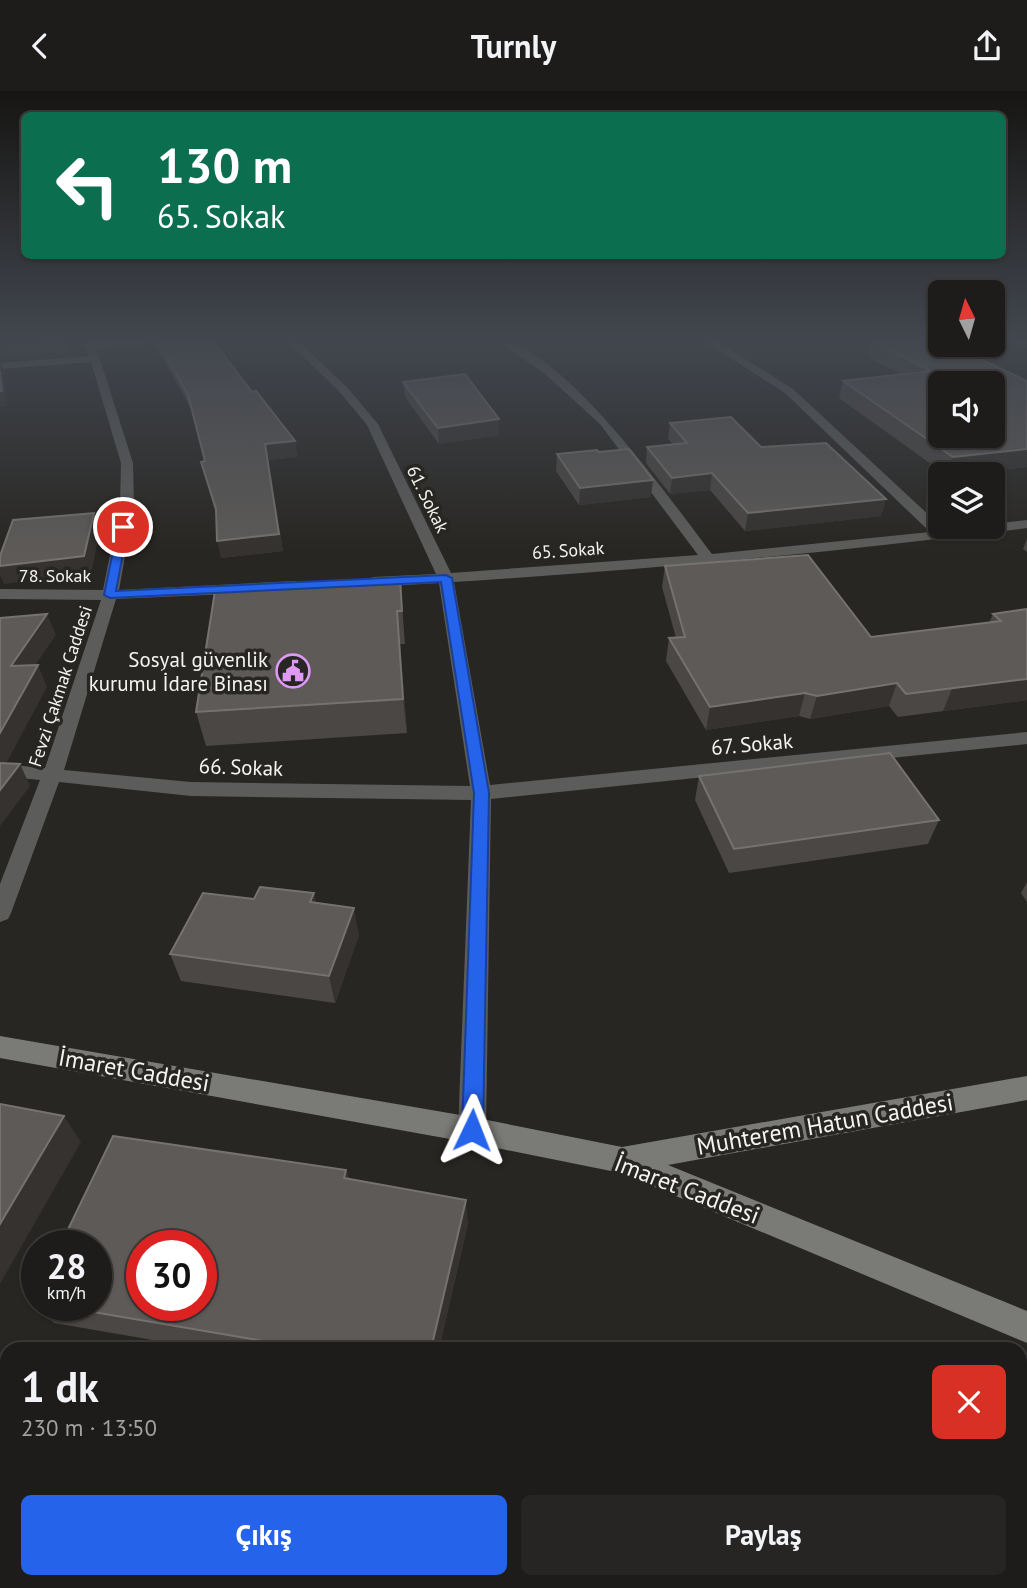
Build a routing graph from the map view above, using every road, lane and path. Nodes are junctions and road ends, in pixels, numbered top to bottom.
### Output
1 (112, 412) edge
2 (362, 412) edge
3 (593, 412) edge
4 (811, 412) edge
5 (928, 522) edge
6 (1027, 524) edge
7 (1005, 527) edge
8 (928, 536) edge
9 (708, 558) junction
10 (446, 578) junction
11 (352, 583) edge
12 (312, 585) edge
13 (0, 594) edge
14 (110, 595) junction
15 (1027, 739) edge
16 (0, 770) edge
17 (52, 776) junction
18 (481, 793) junction
19 (0, 913) edge
20 (0, 1047) edge
21 (1027, 1088) edge
22 (472, 1130) junction
23 (622, 1160) junction
24 (1027, 1327) edge

1 - 14 street, Fevzi Çakmak Caddesi
2 - 10 street, 61. Sokak
3 - 9 street
4 - 5 street
6 - 7 street, 65. Sokak
8 - 9 street, 65. Sokak
9 - 10 street, 65. Sokak
10 - 11 street, 65. Sokak
10 - 18 street, 61. Sokak
12 - 14 street
13 - 14 street, 78. Sokak
14 - 17 street, Fevzi Çakmak Caddesi
15 - 18 street, 67. Sokak
16 - 17 street, 66. Sokak
17 - 18 street, 66. Sokak
17 - 19 street, Fevzi Çakmak Caddesi
18 - 22 street, 61. Sokak
20 - 22 street, İmaret Caddesi
21 - 23 street, Muhterem Hatun Caddesi
22 - 23 street, İmaret Caddesi
23 - 24 street, İmaret Caddesi

